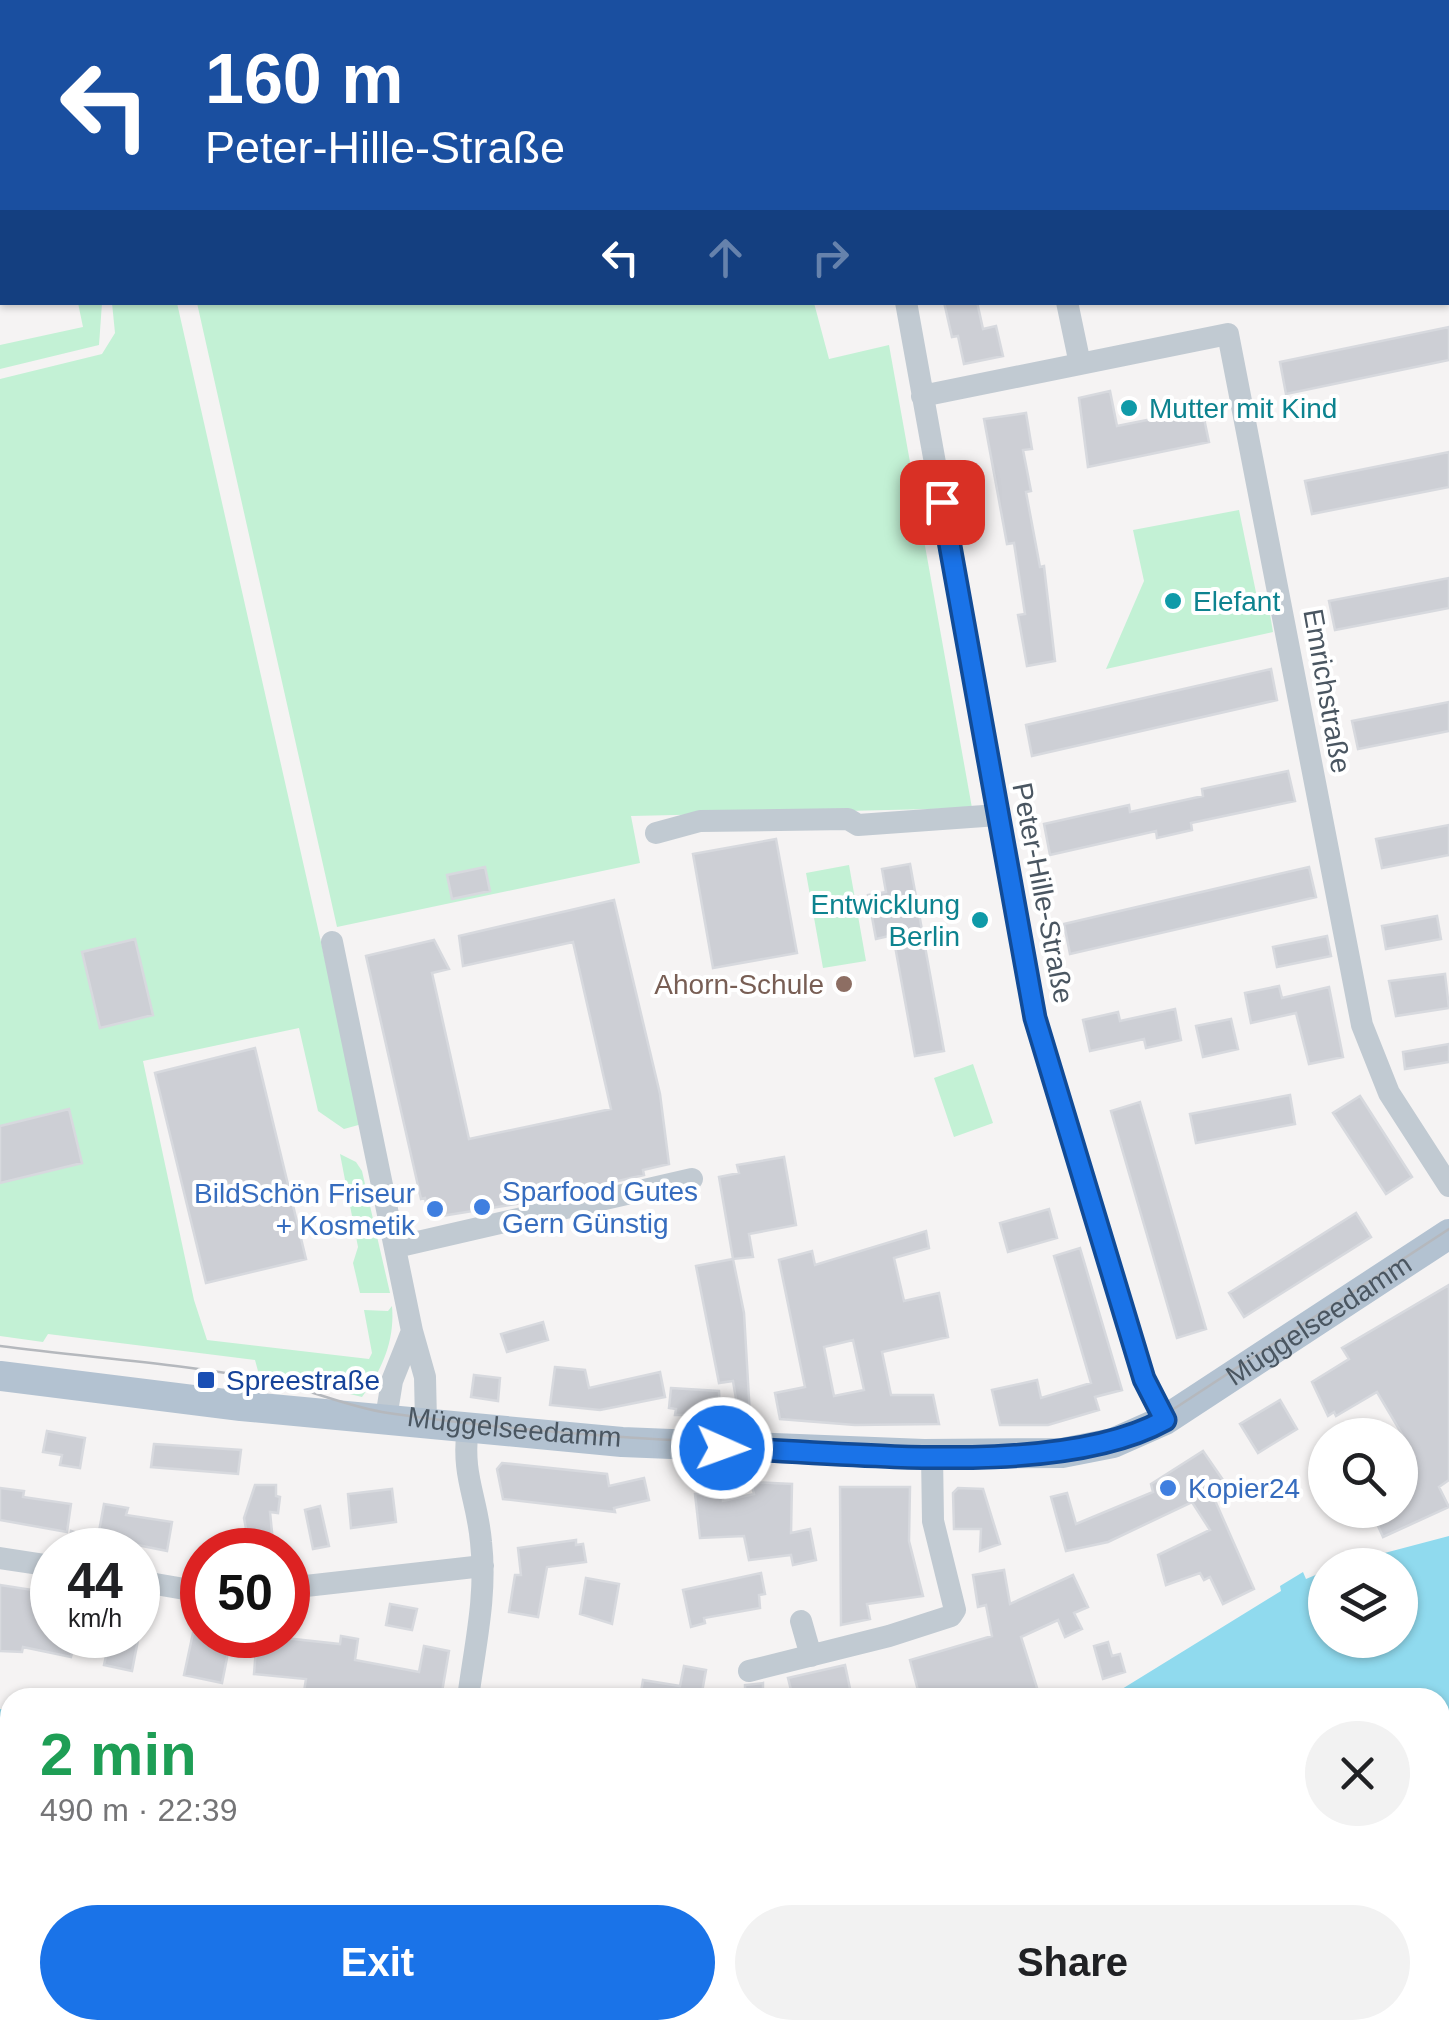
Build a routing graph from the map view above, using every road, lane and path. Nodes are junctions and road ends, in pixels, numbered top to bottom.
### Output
1 (907, 305) edge
2 (1068, 305) edge
3 (1080, 364) junction
4 (922, 396) junction
5 (998, 814) junction
6 (656, 833) dead end
7 (332, 942) dead end
8 (692, 1179) dead end
9 (1449, 1186) edge
10 (1449, 1234) edge
11 (396, 1247) junction
12 (412, 1331) junction
13 (0, 1376) edge
14 (386, 1418) junction
15 (1165, 1420) junction
16 (426, 1422) junction
17 (468, 1426) junction
18 (932, 1454) junction
19 (0, 1558) edge
20 (30, 1563) edge
21 (483, 1566) junction
22 (310, 1586) edge
23 (802, 1620) dead end
24 (811, 1656) junction
25 (749, 1671) dead end
26 (469, 1688) edge

1 - 4 street, Peter-Hille-Straße
2 - 3 street
3 - 4 street, Emrichstraße
3 - 9 street, Emrichstraße
4 - 5 street, Peter-Hille-Straße
5 - 6 street
5 - 15 street, Peter-Hille-Straße
7 - 11 street
8 - 11 street
10 - 15 main road, Müggelseedamm
11 - 12 street
12 - 14 street
12 - 16 street
13 - 14 main road, Müggelseedamm
14 - 16 main road, Müggelseedamm
15 - 18 main road, Müggelseedamm
16 - 17 main road, Müggelseedamm
17 - 18 main road, Müggelseedamm
17 - 21 street
18 - 24 street
19 - 20 street
21 - 22 street
21 - 26 street
23 - 24 street
24 - 25 street

